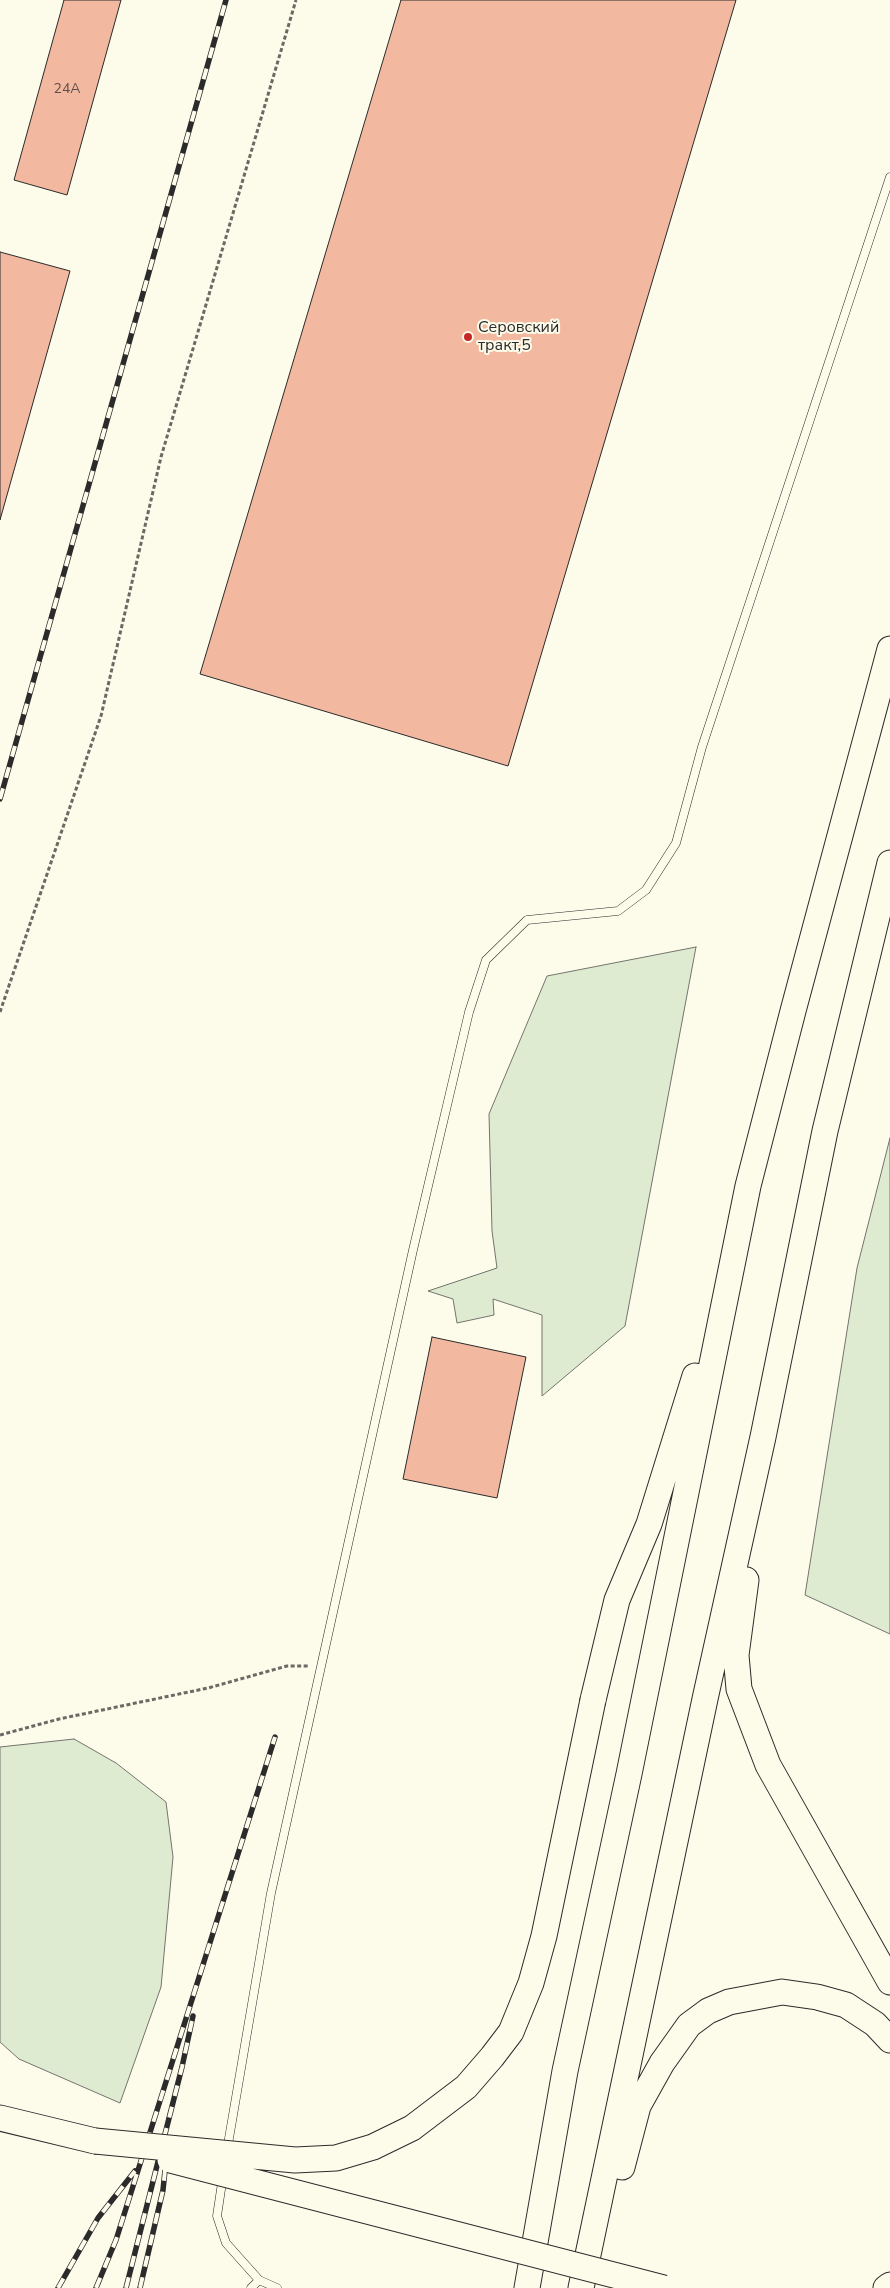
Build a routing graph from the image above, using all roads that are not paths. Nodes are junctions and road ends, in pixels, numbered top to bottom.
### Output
1 (890, 177) edge
2 (890, 649) edge
3 (890, 863) edge
4 (748, 1186) junction
5 (763, 1437) junction
6 (890, 1982) edge
7 (890, 2040) edge
8 (0, 2118) edge
9 (95, 2141) junction
10 (225, 2160) dead end
11 (224, 2170) dead end
12 (259, 2280) junction
13 (890, 2285) edge
14 (251, 2288) edge
15 (277, 2288) edge
16 (527, 2288) edge
17 (581, 2288) edge
18 (589, 2288) edge
19 (664, 2288) edge
20 (886, 2288) edge

1 - 10 lane
2 - 4 main road
3 - 5 main road
4 - 9 main road, bridge
4 - 16 main road
5 - 6 main road
5 - 17 main road
7 - 18 main road
8 - 9 main road
9 - 19 main road, bridge
11 - 12 lane
12 - 14 lane
12 - 15 lane
13 - 20 main road

